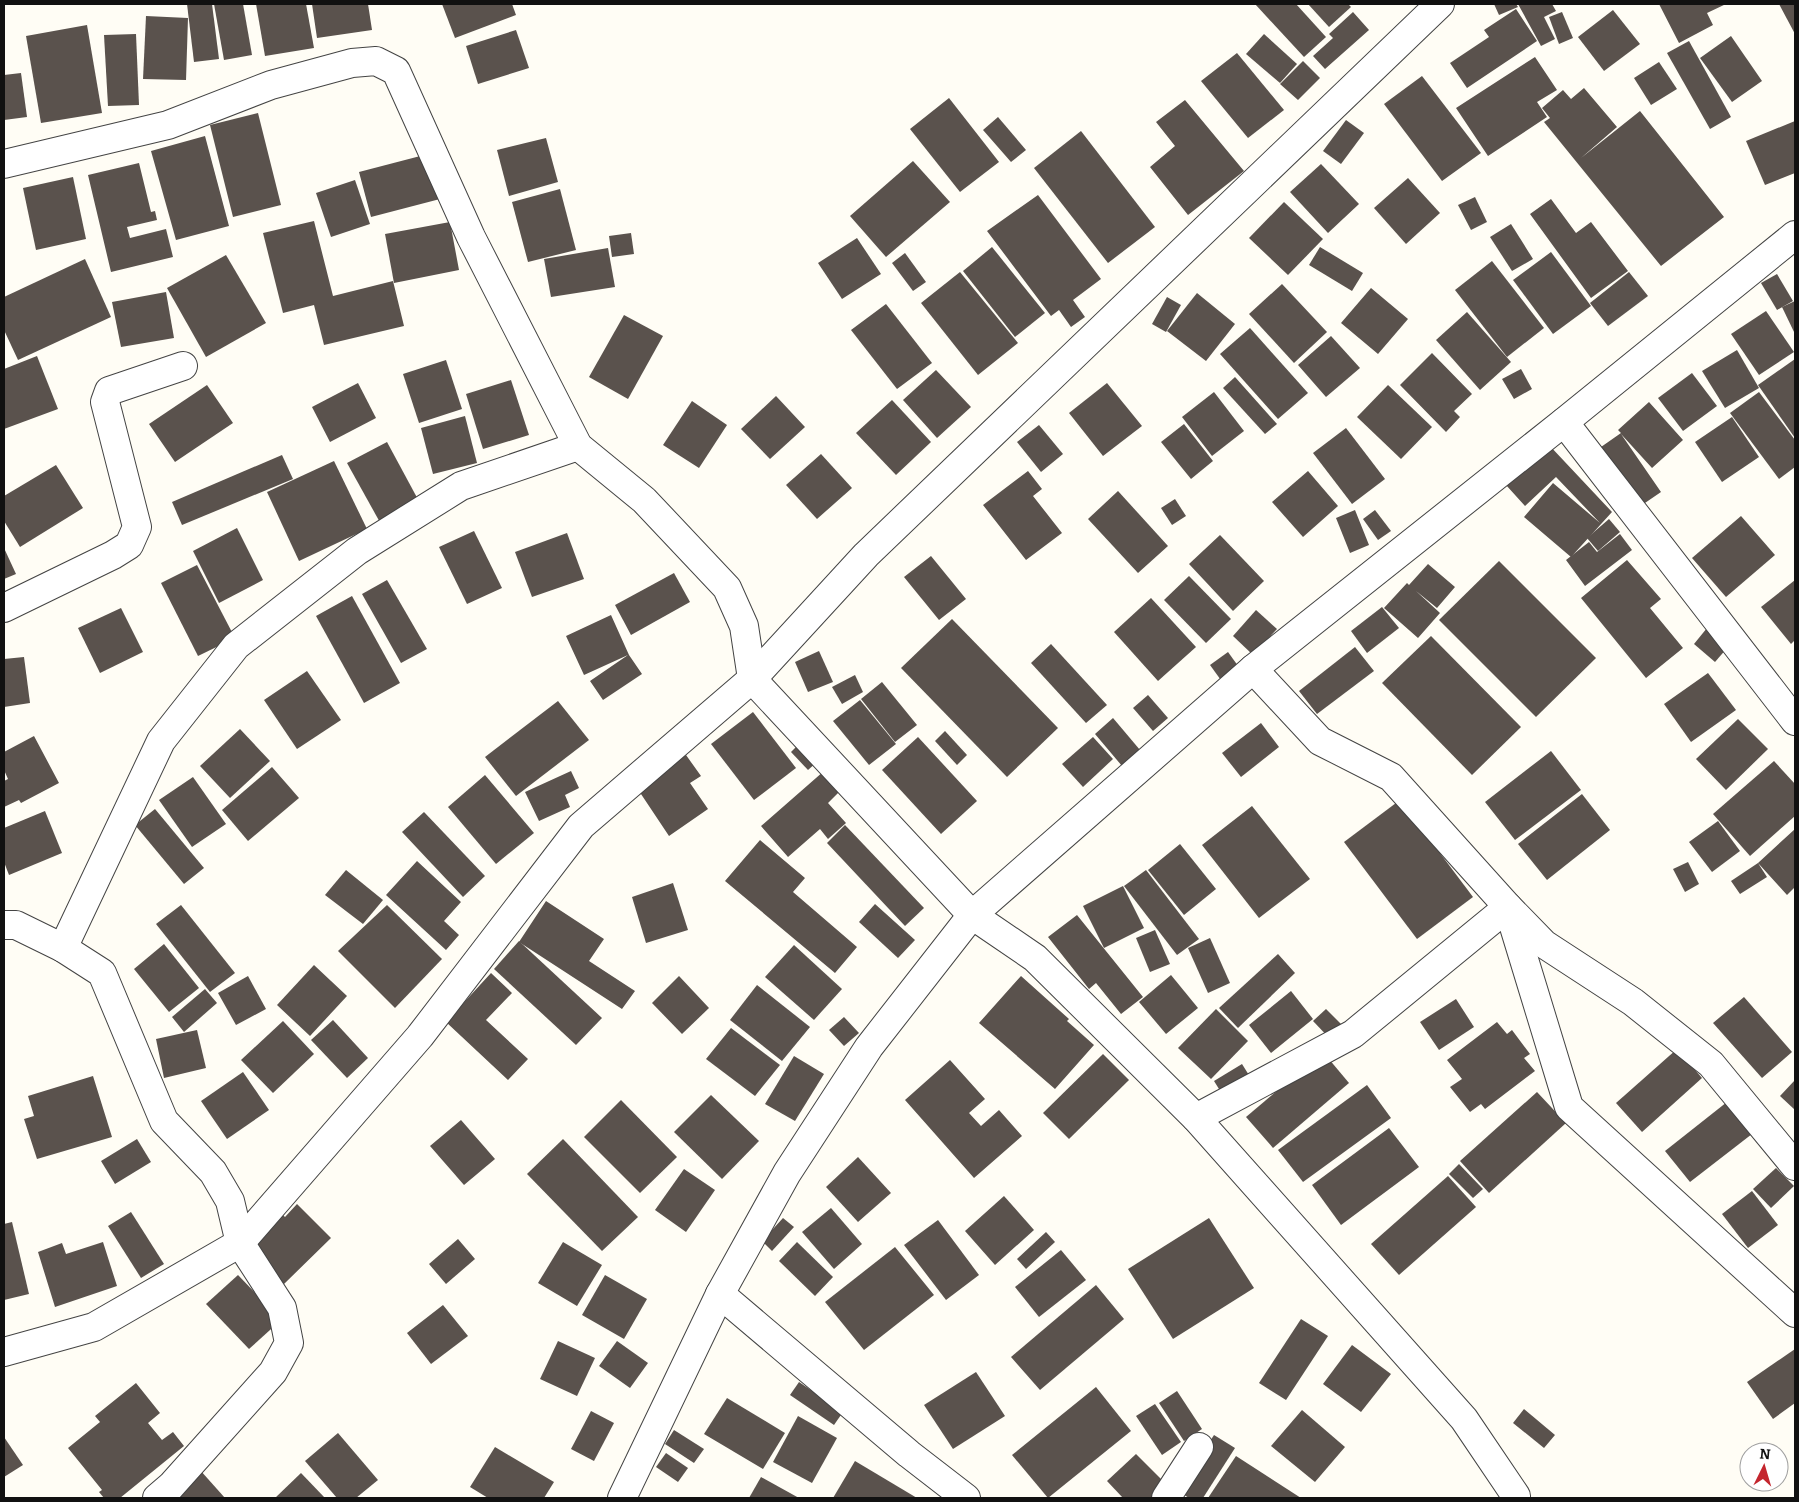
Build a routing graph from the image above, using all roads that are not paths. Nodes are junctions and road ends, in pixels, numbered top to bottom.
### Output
1 (1440, 4) edge
2 (4, 164) edge
3 (1795, 235) edge
4 (183, 366) dead end
5 (1564, 422) junction
6 (578, 446) junction
7 (4, 608) edge
8 (1253, 669) junction
9 (752, 679) junction
10 (1795, 720) edge
11 (1508, 908) junction
12 (972, 915) junction
13 (8, 918) edge
14 (63, 948) junction
15 (1196, 1118) junction
16 (1795, 1166) edge
17 (240, 1243) junction
18 (720, 1294) junction
19 (1795, 1313) edge
20 (4, 1352) edge
21 (1199, 1448) dead end
22 (1516, 1496) dead end
23 (157, 1498) edge
24 (622, 1498) edge
25 (966, 1498) edge
26 (1166, 1498) edge

1 - 9 street
2 - 6 street
3 - 5 street
4 - 7 street
5 - 8 street
5 - 10 street
6 - 9 street
6 - 14 street
8 - 11 street
8 - 12 street
9 - 12 street
9 - 17 street
11 - 15 street
11 - 16 street
11 - 19 street
12 - 15 street
12 - 18 street
13 - 14 street
14 - 17 street
15 - 22 street
17 - 20 street
17 - 23 street
18 - 24 street
18 - 25 street
21 - 26 street

